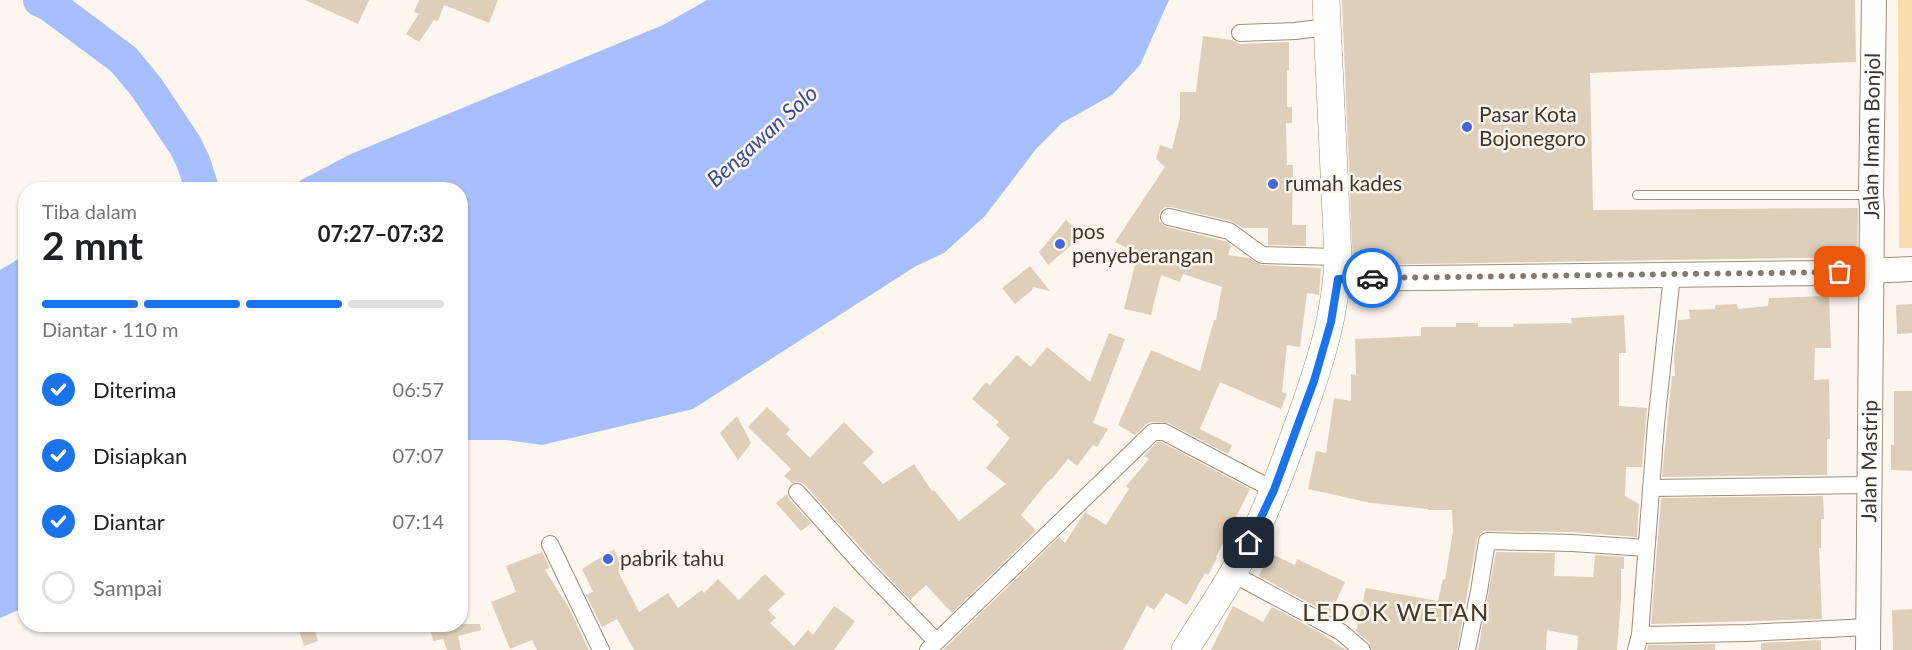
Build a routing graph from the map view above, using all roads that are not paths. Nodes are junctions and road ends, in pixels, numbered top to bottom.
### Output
1 (1326, 0) edge
2 (1874, 0) edge
3 (1327, 27) junction
4 (1240, 33) dead end
5 (1637, 195) dead end
6 (1871, 195) junction
7 (1170, 217) dead end
8 (1338, 268) junction
9 (1912, 269) edge
10 (1872, 271) junction
11 (1672, 275) junction
12 (1869, 484) junction
13 (1652, 488) junction
14 (1274, 490) junction
15 (797, 492) dead end
16 (550, 544) dead end
17 (1646, 548) junction
18 (1233, 574) junction
19 (1868, 639) edge
20 (1638, 643) edge
21 (932, 646) edge
22 (601, 650) edge
23 (1185, 650) edge
24 (1362, 650) edge
25 (1467, 650) edge

1 - 3 main road
2 - 6 main road, Jalan Imam Bonjol
3 - 4 street
3 - 8 main road
5 - 6 lane
6 - 10 main road, Jalan Imam Bonjol
7 - 8 street
8 - 11 main road
8 - 14 main road
9 - 10 main road
10 - 11 main road
10 - 12 main road, Jalan Mastrip
11 - 13 street
12 - 13 street
12 - 19 main road, Jalan Mastrip
13 - 17 street
14 - 18 main road
14 - 21 street
15 - 21 street
16 - 22 street
17 - 20 street
17 - 25 street
18 - 23 main road
18 - 24 street
19 - 20 street

